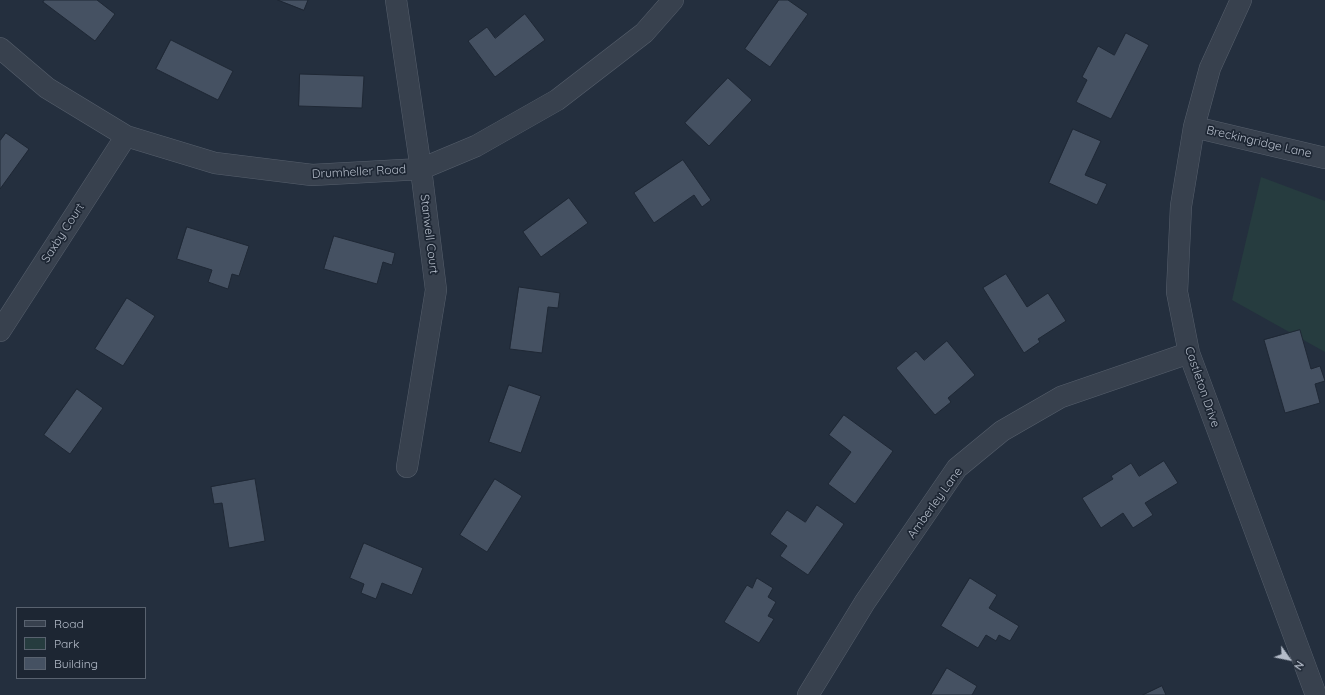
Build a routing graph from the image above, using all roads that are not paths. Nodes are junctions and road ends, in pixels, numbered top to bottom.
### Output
1 (396, 0) edge
2 (673, 0) edge
3 (1240, 0) edge
4 (0, 48) edge
5 (1194, 127) junction
6 (126, 136) junction
7 (1325, 158) edge
8 (421, 169) junction
9 (0, 331) edge
10 (1189, 353) junction
11 (407, 467) dead end
12 (808, 695) edge
13 (1316, 695) edge

1 - 8 street, Stanwell Court
2 - 8 street, Drumheller Road
3 - 5 street, Castleton Drive
4 - 6 street, Drumheller Road
5 - 7 street, Breckingridge Lane
5 - 10 street, Castleton Drive
6 - 8 street, Drumheller Road
6 - 9 street, Saxby Court
8 - 11 street, Stanwell Court
10 - 12 street, Amberley Lane
10 - 13 street, Castleton Drive

